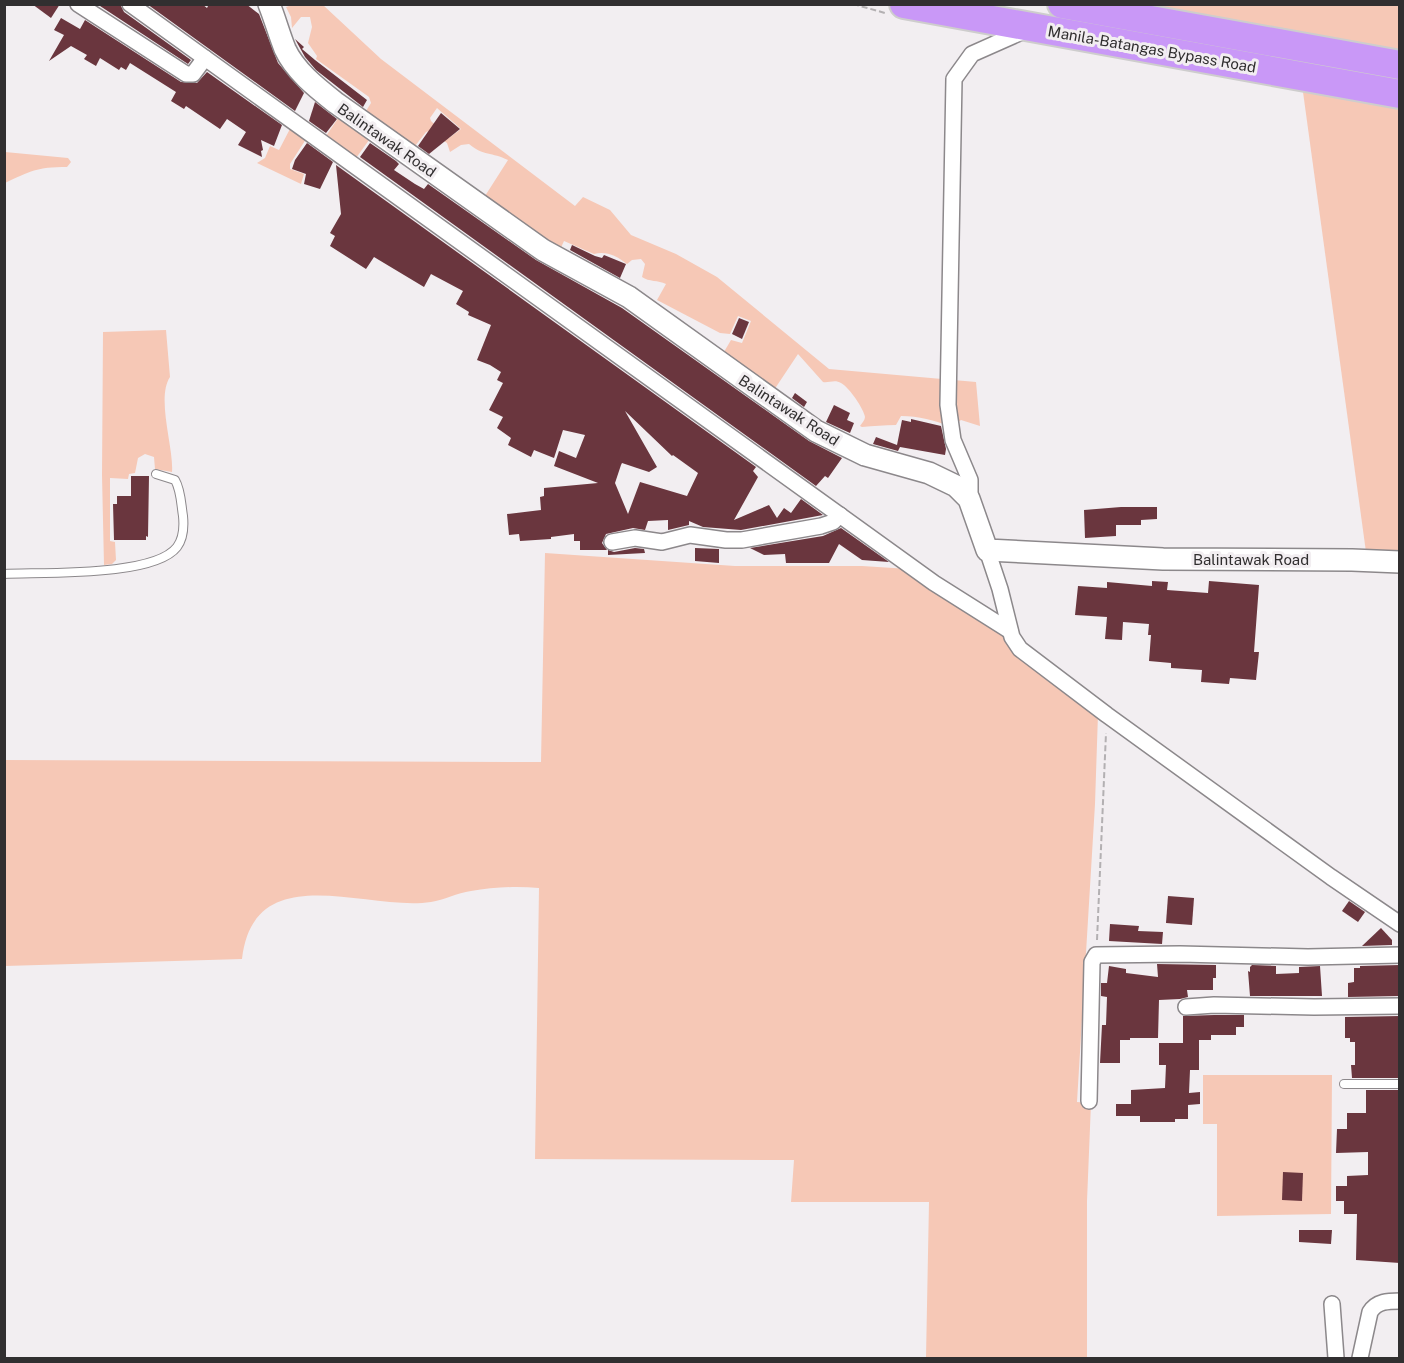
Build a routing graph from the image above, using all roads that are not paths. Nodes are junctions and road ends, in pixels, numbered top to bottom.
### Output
1 (78, 4) edge
2 (130, 4) edge
3 (269, 4) edge
4 (904, 4) edge
5 (1063, 5) edge
6 (1045, 30) junction
7 (205, 58) junction
8 (1400, 65) edge
9 (1400, 94) edge
10 (156, 474) dead end
11 (970, 502) junction
12 (840, 515) junction
13 (612, 542) dead end
14 (987, 550) junction
15 (1400, 562) edge
16 (4, 574) edge
17 (1010, 631) junction
18 (1399, 924) edge
19 (1400, 955) edge
20 (1400, 1006) edge
21 (1186, 1007) dead end
22 (1344, 1084) dead end
23 (1400, 1084) edge
24 (1089, 1101) dead end
25 (1400, 1301) edge
26 (1332, 1304) dead end
27 (1336, 1359) edge
28 (1360, 1359) edge

1 - 7 street
2 - 7 street
3 - 11 street, Balintawak Road
4 - 6 highway, Manila-Batangas Bypass Road
5 - 6 highway
5 - 8 highway, Manila-Batangas Bypass Road
6 - 9 highway, Manila-Batangas Bypass Road
6 - 11 street
7 - 12 street
10 - 16 lane
11 - 14 street, Balintawak Road
12 - 13 street
12 - 17 street
14 - 15 street, Balintawak Road
14 - 17 street
17 - 18 street
19 - 24 street
20 - 21 street
22 - 23 lane
25 - 28 street
26 - 27 street

